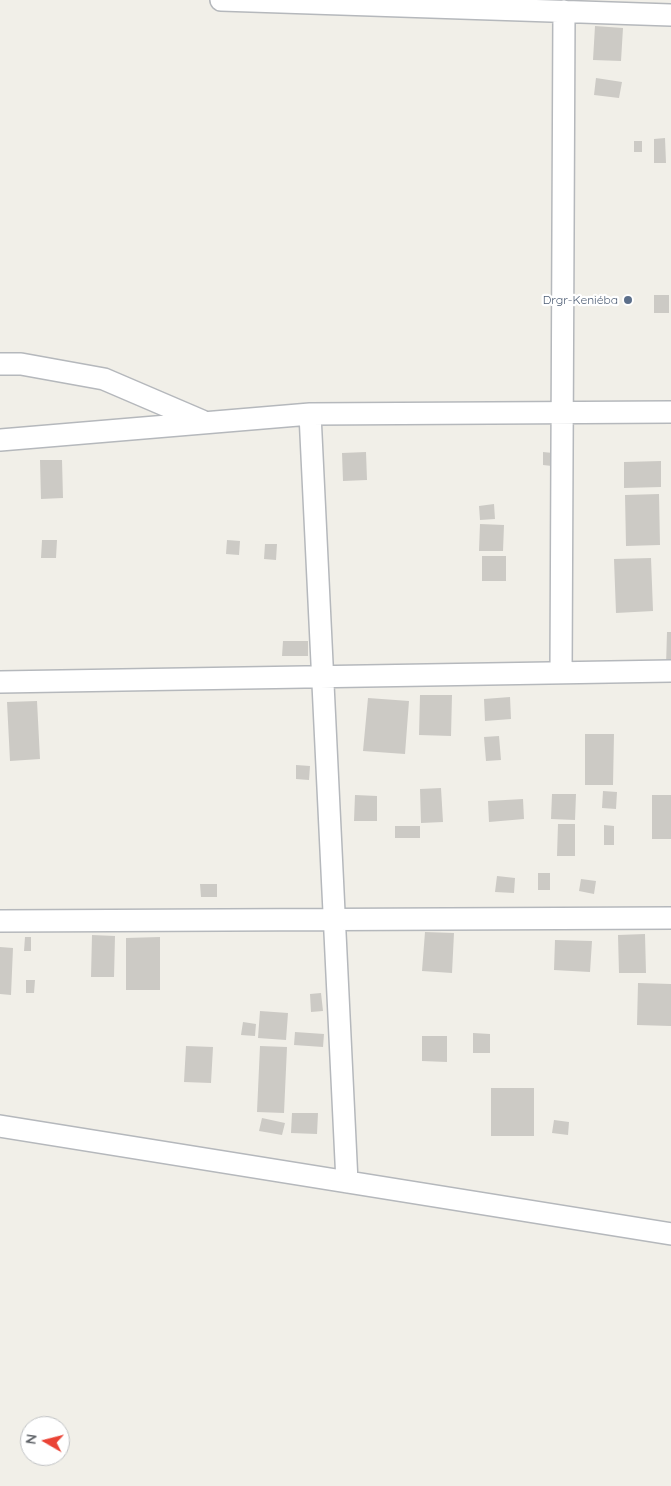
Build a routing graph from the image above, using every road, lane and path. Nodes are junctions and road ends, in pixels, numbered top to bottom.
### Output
1 (221, 0) edge
2 (444, 4) edge
3 (564, 11) junction
4 (671, 15) edge
5 (0, 364) edge
6 (562, 412) junction
7 (671, 412) edge
8 (310, 414) junction
9 (206, 422) junction
10 (0, 440) edge
11 (671, 671) edge
12 (561, 673) junction
13 (323, 677) junction
14 (0, 682) edge
15 (671, 918) edge
16 (334, 920) junction
17 (0, 921) edge
18 (0, 1126) edge
19 (347, 1182) junction
20 (671, 1234) edge

1 - 2 street
2 - 3 street
3 - 4 street
3 - 6 street
5 - 9 street
6 - 7 street
6 - 8 street
6 - 12 street
8 - 9 street
8 - 13 street
9 - 10 street
11 - 12 street
12 - 13 street
13 - 14 street
13 - 16 street
15 - 16 street
16 - 17 street
16 - 19 street
18 - 19 street
19 - 20 street

